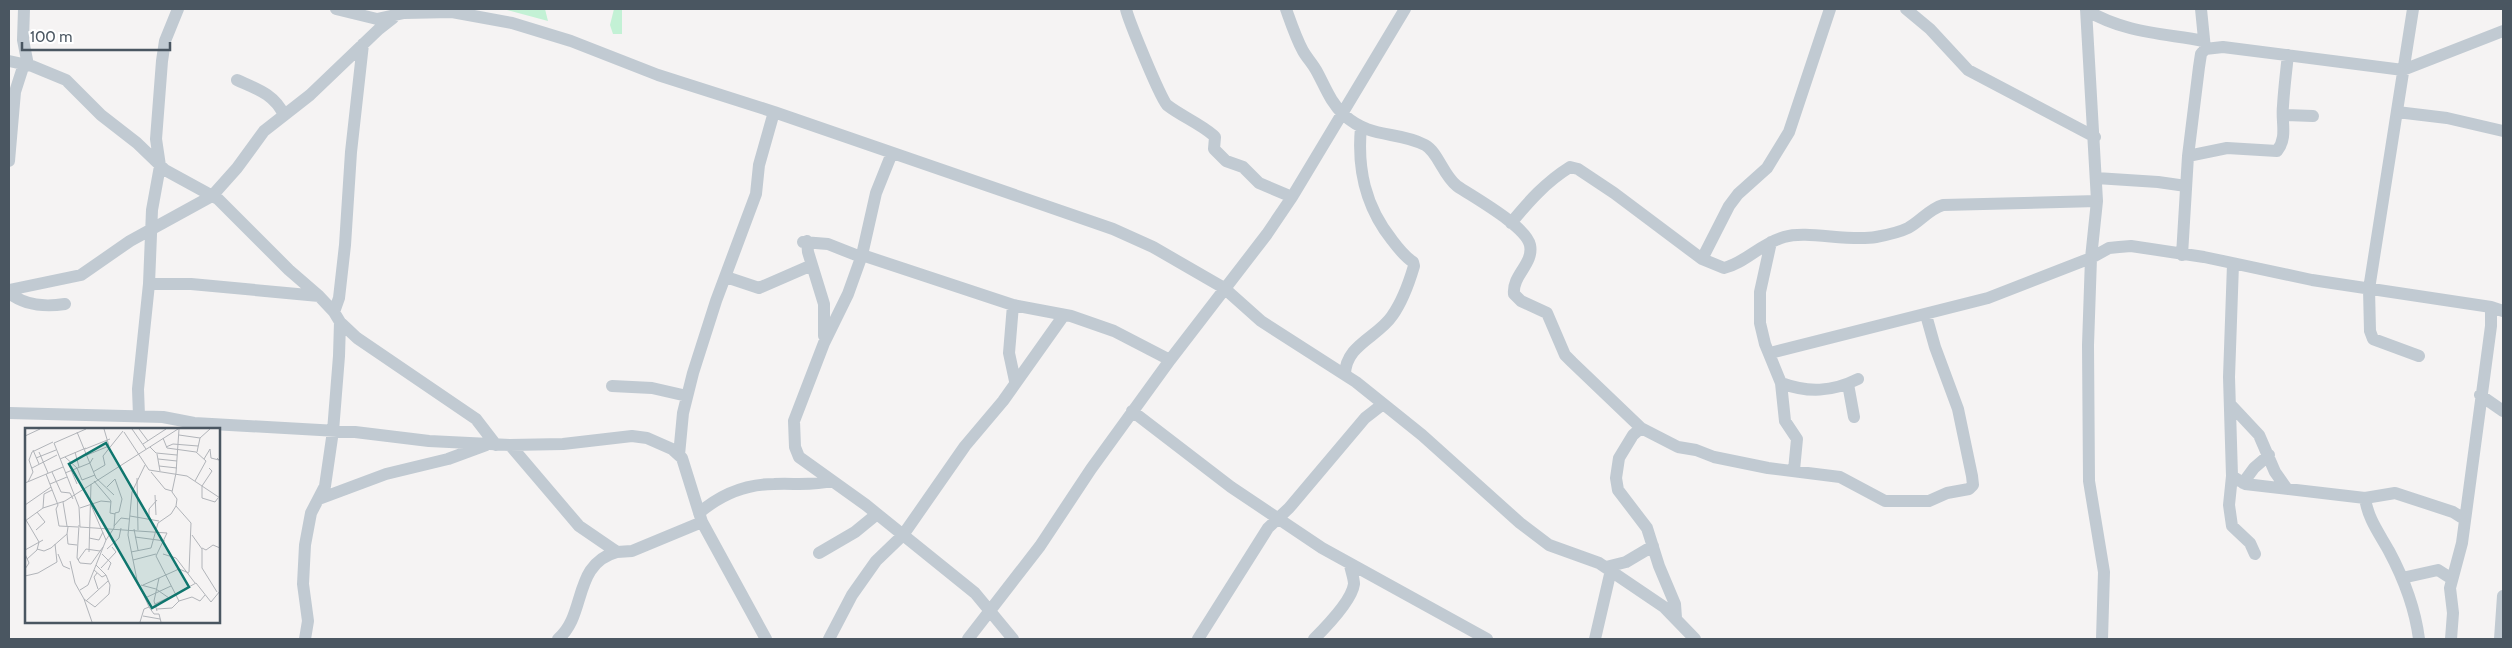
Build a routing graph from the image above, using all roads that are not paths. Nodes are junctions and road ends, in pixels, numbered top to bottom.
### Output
1 (24, 9) edge
2 (178, 9) edge
3 (336, 9) edge
4 (1126, 9) edge
5 (1286, 9) edge
6 (1405, 9) edge
7 (1830, 9) edge
8 (1906, 9) edge
9 (2086, 9) edge
10 (2201, 9) edge
11 (2413, 9) edge
12 (396, 16) junction
13 (2503, 31) edge
14 (363, 44) junction
15 (2205, 45) junction
16 (2288, 55) junction
17 (9, 61) edge
18 (26, 65) junction
19 (2403, 70) junction
20 (237, 80) dead end
21 (774, 112) junction
22 (2397, 112) junction
23 (1342, 114) junction
24 (284, 115) junction
25 (2283, 115) junction
26 (2313, 116) dead end
27 (1360, 127) junction
28 (2503, 131) edge
29 (2095, 137) junction
30 (892, 153) junction
31 (2188, 156) junction
32 (9, 161) edge
33 (160, 166) junction
34 (2096, 178) junction
35 (2186, 186) junction
36 (212, 196) junction
37 (1292, 197) junction
38 (2097, 201) junction
39 (1511, 223) junction
40 (152, 230) junction
41 (1771, 242) junction
42 (2182, 255) junction
43 (861, 256) junction
44 (2091, 258) junction
45 (1702, 259) junction
46 (2233, 264) junction
47 (812, 265) junction
48 (726, 277) junction
49 (149, 284) junction
50 (1224, 288) junction
51 (2369, 288) junction
52 (9, 292) edge
53 (319, 296) junction
54 (65, 304) dead end
55 (1013, 305) junction
56 (2497, 309) edge
57 (1064, 315) junction
58 (1926, 315) junction
59 (337, 317) junction
60 (824, 344) junction
61 (1770, 353) junction
62 (2419, 356) dead end
63 (1170, 360) junction
64 (1345, 374) junction
65 (1015, 381) junction
66 (1781, 383) junction
67 (612, 386) dead end
68 (2480, 395) junction
69 (687, 396) junction
70 (1382, 404) junction
71 (2230, 404) junction
72 (1132, 411) junction
73 (2503, 411) edge
74 (9, 413) edge
75 (139, 416) junction
76 (1854, 417) dead end
77 (1641, 428) junction
78 (333, 431) junction
79 (492, 444) junction
80 (510, 445) junction
81 (679, 455) junction
82 (2269, 455) junction
83 (1794, 470) junction
84 (2238, 479) junction
85 (832, 481) junction
86 (2287, 489) junction
87 (2365, 498) junction
88 (319, 499) junction
89 (877, 514) junction
90 (700, 517) junction
91 (1279, 518) junction
92 (2464, 518) junction
93 (903, 535) junction
94 (1653, 546) junction
95 (617, 552) junction
96 (819, 553) dead end
97 (2255, 554) dead end
98 (1350, 565) junction
99 (1608, 569) junction
100 (2402, 578) junction
101 (2452, 579) junction
102 (2503, 596) edge
103 (991, 610) junction
104 (1676, 618) junction
105 (1204, 637) edge
106 (1483, 638) edge
107 (304, 639) edge
108 (558, 639) edge
109 (766, 639) edge
110 (829, 639) edge
111 (968, 639) edge
112 (1013, 639) edge
113 (1314, 639) edge
114 (1595, 639) edge
115 (1694, 639) edge
116 (2102, 639) edge
117 (2419, 639) edge
118 (2451, 639) edge
119 (2500, 639) edge

1 - 18 street
2 - 33 street
3 - 12 street
4 - 37 street
5 - 23 street
6 - 23 street
7 - 45 street
8 - 29 street
9 - 15 street
9 - 29 street
10 - 15 street
11 - 19 street
12 - 14 street
12 - 21 street
13 - 19 street
14 - 24 street
14 - 59 street
15 - 16 street
15 - 31 street
16 - 19 street
16 - 25 street
17 - 18 street
18 - 32 street
18 - 33 street
19 - 22 street
20 - 24 street
21 - 30 street
21 - 48 street
22 - 28 street
22 - 51 street
23 - 27 street
23 - 37 street
24 - 36 street
25 - 26 street
25 - 31 street
27 - 39 street
27 - 64 street
29 - 34 street
30 - 43 street
30 - 50 street
31 - 35 street
33 - 36 street
33 - 40 street
34 - 35 street
34 - 38 street
35 - 42 street
36 - 40 street
36 - 53 street
37 - 50 street
38 - 41 street
38 - 44 street
39 - 45 street
39 - 77 street
40 - 49 street
40 - 52 street
41 - 45 street
41 - 61 street
42 - 44 street
42 - 46 street
43 - 47 street
43 - 55 street
43 - 60 street
44 - 58 street
44 - 116 street
46 - 51 street
46 - 71 street
47 - 48 street
47 - 60 street
48 - 69 street
49 - 53 street
49 - 75 street
50 - 63 street
50 - 64 street
51 - 56 street
51 - 62 street
52 - 54 street
53 - 59 street
55 - 57 street
55 - 65 street
56 - 68 street
57 - 63 street
57 - 65 street
58 - 61 street
58 - 83 street
59 - 78 street
59 - 79 street
60 - 85 street
61 - 66 street
63 - 72 street
64 - 70 street
65 - 93 street
66 - 76 street
66 - 83 street
67 - 69 street
68 - 73 street
68 - 92 street
69 - 81 street
70 - 91 street
70 - 99 street
71 - 82 street
71 - 84 street
72 - 91 street
72 - 103 street
74 - 75 street
75 - 78 street
77 - 83 street
77 - 94 street
78 - 79 street
78 - 88 street
79 - 80 street
79 - 88 street
80 - 81 street
80 - 95 street
81 - 90 street
82 - 84 street
82 - 86 street
84 - 86 street
84 - 97 street
85 - 89 street
85 - 90 street
86 - 87 street
87 - 92 street
87 - 100 street
88 - 107 street
89 - 93 street
89 - 96 street
90 - 95 street
90 - 109 street
91 - 98 street
91 - 105 street
92 - 101 street
93 - 103 street
93 - 110 street
94 - 99 street
94 - 104 street
95 - 108 street
98 - 106 street
98 - 113 street
99 - 104 street
99 - 114 street
100 - 101 street
100 - 117 street
101 - 118 street
102 - 119 street
103 - 111 street
103 - 112 street
104 - 115 street

